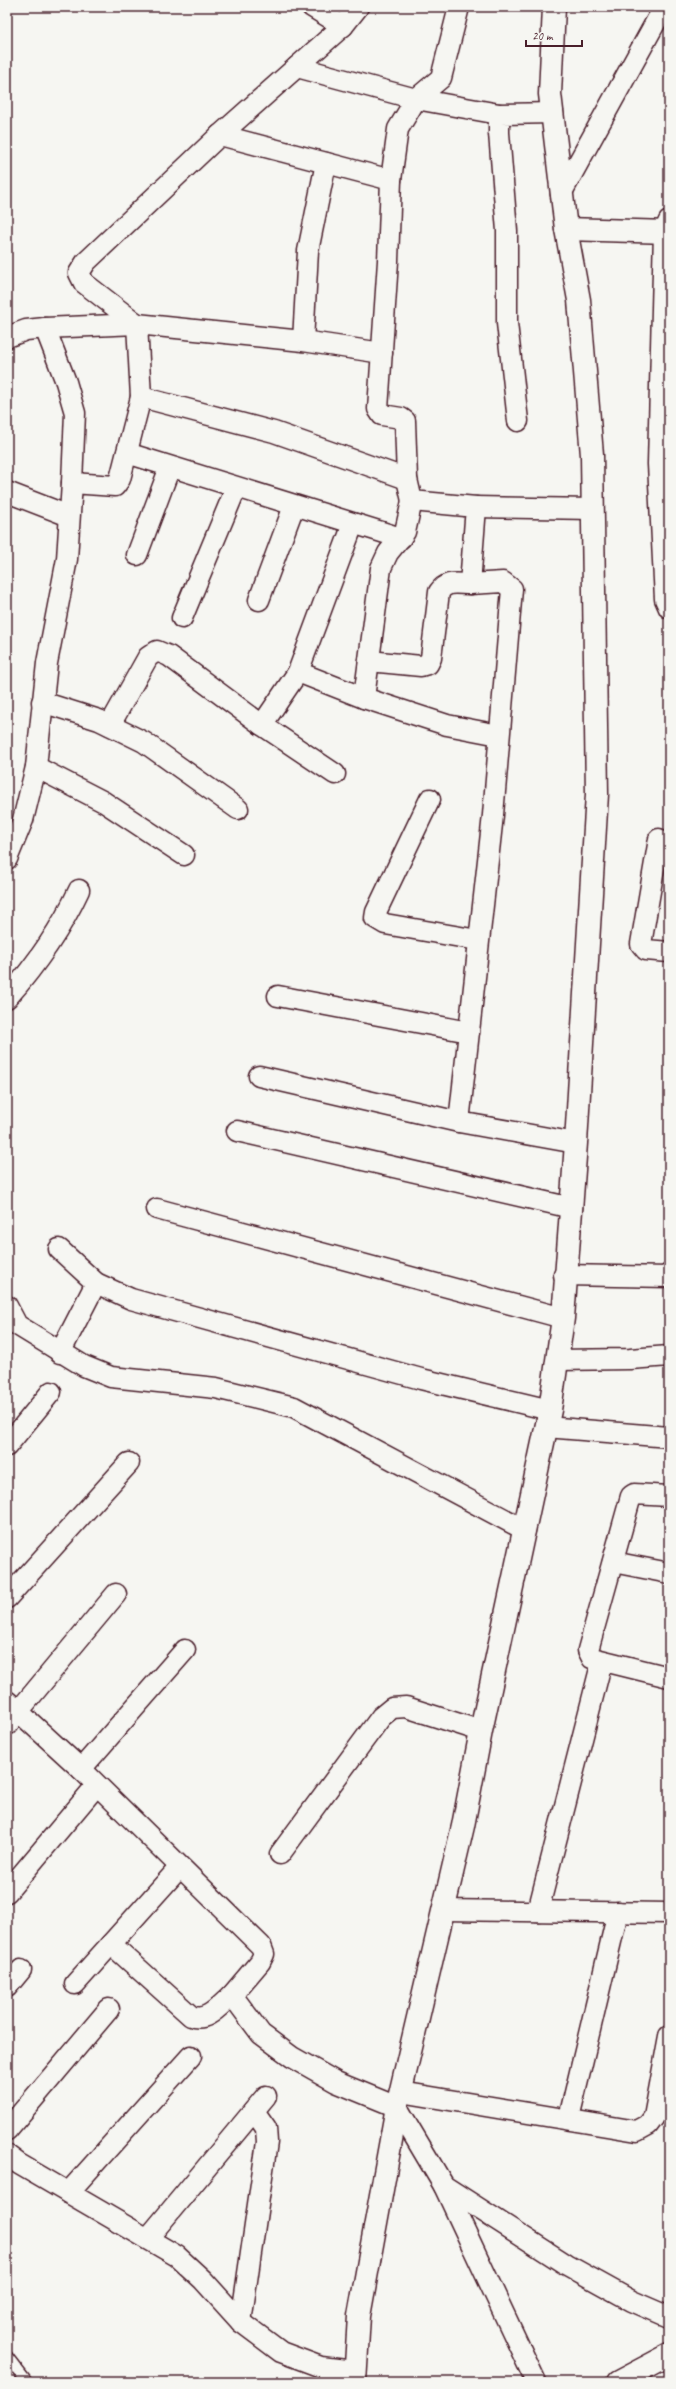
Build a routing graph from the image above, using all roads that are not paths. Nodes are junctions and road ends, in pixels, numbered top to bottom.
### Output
1 (312, 7) edge
2 (358, 7) edge
3 (460, 7) edge
4 (554, 7) edge
5 (664, 7) edge
6 (343, 26) junction
7 (297, 67) junction
8 (416, 99) junction
9 (553, 113) junction
10 (499, 114) junction
11 (220, 135) junction
12 (326, 163) junction
13 (391, 180) junction
14 (561, 194) junction
15 (667, 228) edge
16 (566, 229) junction
17 (666, 301) edge
18 (137, 324) junction
19 (45, 328) junction
20 (7, 337) edge
21 (303, 342) junction
22 (382, 353) junction
23 (141, 397) junction
24 (518, 420) dead end
25 (127, 453) junction
26 (170, 467) junction
27 (407, 480) junction
28 (72, 483) junction
29 (236, 488) junction
30 (7, 492) edge
31 (412, 501) junction
32 (294, 506) junction
33 (476, 507) junction
34 (593, 509) junction
35 (69, 516) junction
36 (353, 524) junction
37 (401, 538) junction
38 (137, 555) dead end
39 (470, 584) junction
40 (259, 600) dead end
41 (669, 608) edge
42 (182, 618) dead end
43 (369, 661) junction
44 (298, 672) junction
45 (364, 698) junction
46 (42, 702) junction
47 (110, 725) junction
48 (262, 725) junction
49 (499, 735) junction
50 (36, 767) junction
51 (335, 774) dead end
52 (430, 800) dead end
53 (238, 809) dead end
54 (659, 839) dead end
55 (9, 854) edge
56 (184, 855) dead end
57 (79, 890) dead end
58 (478, 940) junction
59 (669, 952) edge
60 (278, 996) dead end
61 (7, 998) edge
62 (469, 1032) junction
63 (259, 1076) dead end
64 (458, 1122) junction
65 (237, 1131) dead end
66 (576, 1143) junction
67 (572, 1208) junction
68 (156, 1209) dead end
69 (59, 1249) dead end
70 (564, 1275) junction
71 (669, 1276) edge
72 (96, 1283) junction
73 (7, 1306) edge
74 (563, 1318) junction
75 (60, 1353) junction
76 (669, 1356) edge
77 (557, 1360) junction
78 (51, 1392) dead end
79 (548, 1418) junction
80 (669, 1437) edge
81 (7, 1446) edge
82 (128, 1463) dead end
83 (669, 1496) edge
84 (525, 1530) junction
85 (612, 1562) junction
86 (669, 1573) edge
87 (116, 1594) dead end
88 (7, 1598) edge
89 (185, 1650) dead end
90 (602, 1661) junction
91 (669, 1677) edge
92 (11, 1712) edge
93 (480, 1731) junction
94 (81, 1769) junction
95 (96, 1786) junction
96 (280, 1854) dead end
97 (180, 1867) junction
98 (7, 1892) edge
99 (443, 1910) junction
100 (538, 1911) junction
101 (618, 1912) junction
102 (669, 1913) edge
103 (111, 1944) junction
104 (21, 1970) dead end
105 (75, 1984) dead end
106 (7, 1987) edge
107 (232, 1995) junction
108 (110, 2009) dead end
109 (669, 2036) edge
110 (191, 2056) dead end
111 (399, 2099) junction
112 (569, 2118) junction
113 (7, 2130) edge
114 (7, 2155) edge
115 (444, 2186) junction
116 (68, 2193) junction
117 (148, 2238) junction
118 (669, 2317) edge
119 (241, 2322) junction
120 (669, 2355) edge
121 (7, 2356) edge
122 (355, 2378) edge
123 (27, 2382) edge
124 (536, 2382) edge
125 (618, 2382) edge

1 - 6 street
2 - 6 street
3 - 8 street
4 - 9 street
5 - 14 street
6 - 7 street
7 - 8 street
7 - 11 street
8 - 10 street
8 - 13 street
9 - 10 street
9 - 14 street
10 - 24 street
11 - 12 street
11 - 18 street
12 - 13 street
12 - 21 street
13 - 22 street
14 - 16 street
15 - 16 street
15 - 17 street
16 - 34 street
17 - 41 street
18 - 19 street
18 - 21 street
18 - 23 street
19 - 20 street
19 - 28 street
21 - 22 street
22 - 27 street
23 - 25 street
23 - 27 street
25 - 26 street
25 - 28 street
26 - 29 street
26 - 38 street
27 - 31 street
28 - 35 street
29 - 32 street
29 - 42 street
30 - 35 street
31 - 33 street
31 - 37 street
32 - 36 street
32 - 40 street
33 - 34 street
33 - 39 street
34 - 66 street
35 - 46 street
36 - 37 street
36 - 44 street
37 - 43 street
39 - 43 street
39 - 49 street
43 - 45 street
44 - 45 street
44 - 48 street
45 - 49 street
46 - 47 street
46 - 50 street
47 - 48 street
47 - 53 street
48 - 51 street
49 - 58 street
50 - 55 street
50 - 56 street
52 - 58 street
54 - 59 street
57 - 61 street
58 - 62 street
60 - 62 street
62 - 64 street
63 - 64 street
64 - 66 street
65 - 67 street
66 - 67 street
67 - 70 street
68 - 74 street
69 - 72 street
70 - 71 street
70 - 74 street
72 - 75 street
72 - 79 street
73 - 75 street
74 - 77 street
75 - 84 street
76 - 77 street
77 - 79 street
78 - 81 street
79 - 80 street
79 - 84 street
82 - 88 street
83 - 85 street
84 - 93 street
85 - 86 street
85 - 90 street
87 - 92 street
89 - 94 street
90 - 91 street
90 - 100 street
92 - 94 street
93 - 96 street
93 - 99 street
94 - 95 street
95 - 97 street
95 - 98 street
97 - 103 street
97 - 107 street
99 - 100 street
99 - 111 street
100 - 101 street
101 - 102 street
101 - 112 street
103 - 105 street
103 - 107 street
104 - 106 street
107 - 111 street
108 - 113 street
109 - 112 street
110 - 116 street
111 - 112 street
111 - 115 street
111 - 122 street
114 - 116 street
115 - 118 street
115 - 124 street
116 - 117 street
117 - 119 street
117 - 119 street
119 - 122 street
120 - 125 street
121 - 123 lane

